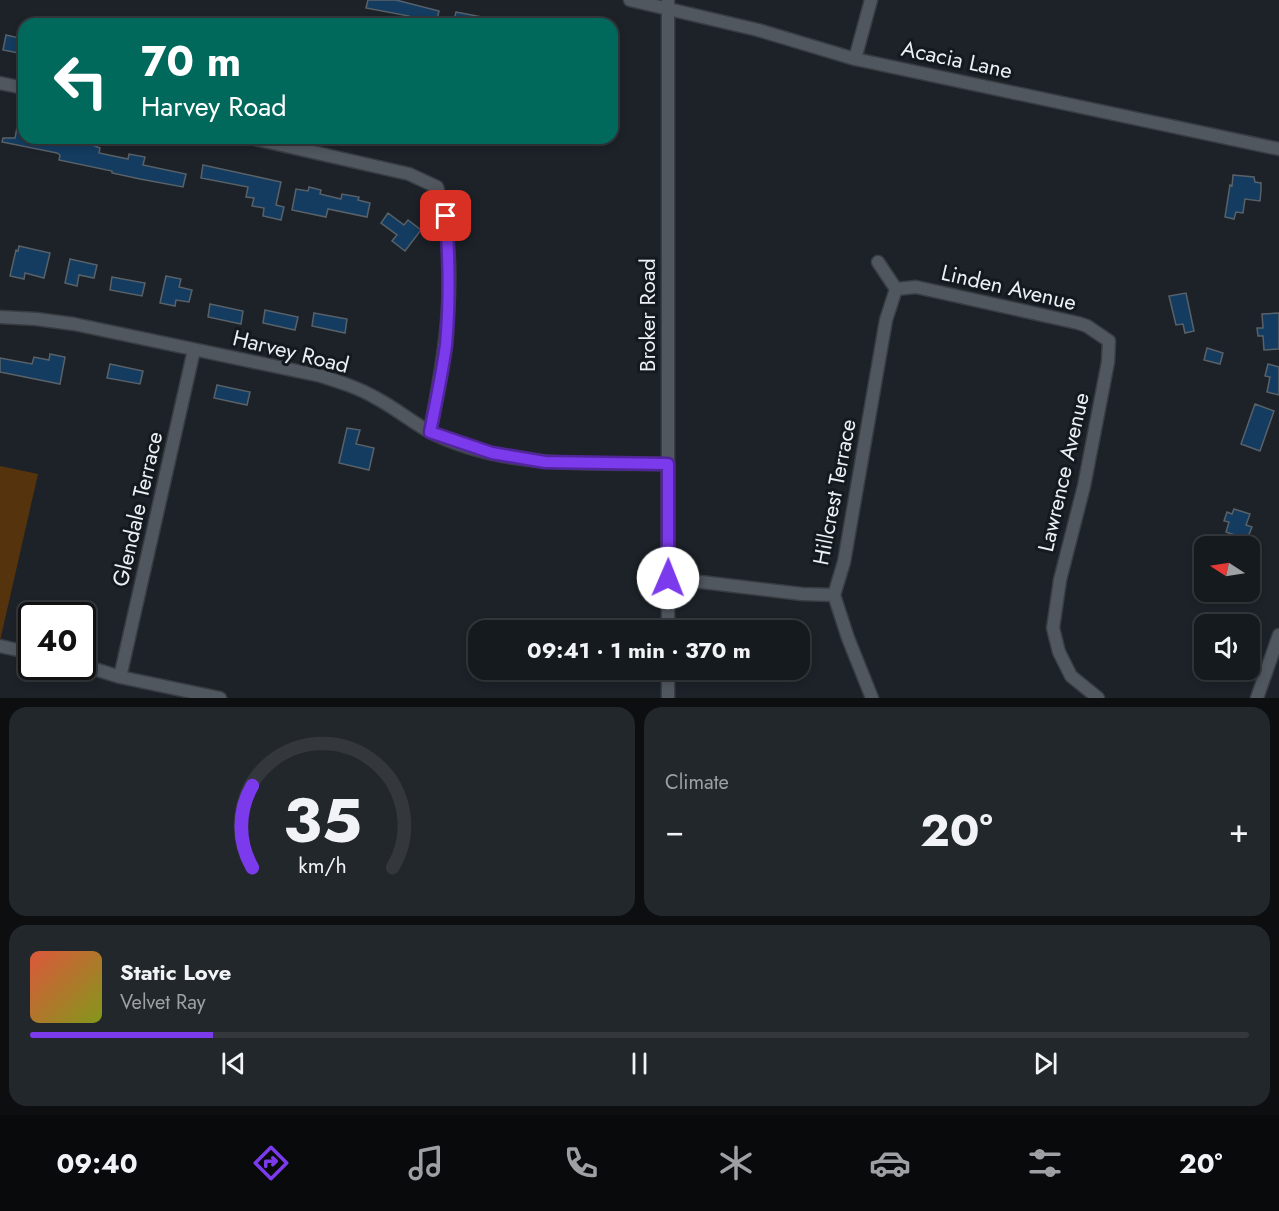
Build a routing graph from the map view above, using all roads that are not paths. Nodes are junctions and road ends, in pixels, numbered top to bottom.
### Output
1 (630, 0) edge
2 (871, 0) edge
3 (668, 4) edge
4 (855, 59) junction
5 (0, 83) edge
6 (18, 87) edge
7 (277, 144) edge
8 (1279, 149) edge
9 (878, 262) dead end
10 (896, 289) junction
11 (0, 317) edge
12 (1109, 341) joint
13 (194, 350) junction
14 (430, 432) junction
15 (668, 464) junction
16 (668, 578) junction
17 (834, 595) junction
18 (668, 620) edge
19 (1279, 635) edge
20 (0, 646) edge
21 (18, 650) edge
22 (96, 669) edge
23 (120, 677) junction
24 (668, 680) edge
25 (220, 698) edge
26 (668, 698) edge
27 (872, 698) edge
28 (1098, 698) edge
29 (1257, 698) edge

1 - 3 street, Acacia Lane
2 - 4 street
3 - 4 street, Acacia Lane
3 - 15 street, Broker Road
4 - 8 street, Acacia Lane
5 - 6 street
7 - 14 street
9 - 10 street
10 - 12 street, Linden Avenue
10 - 17 street, Hillcrest Terrace
11 - 13 street, Harvey Road
12 - 28 street, Lawrence Avenue
13 - 14 street, Harvey Road
13 - 23 street, Glendale Terrace
14 - 15 street, Harvey Road
15 - 16 street, Broker Road
16 - 17 street
16 - 18 street, Broker Road
17 - 27 street, Hillcrest Terrace
19 - 29 street
20 - 21 street
22 - 23 street
23 - 25 street
24 - 26 street

